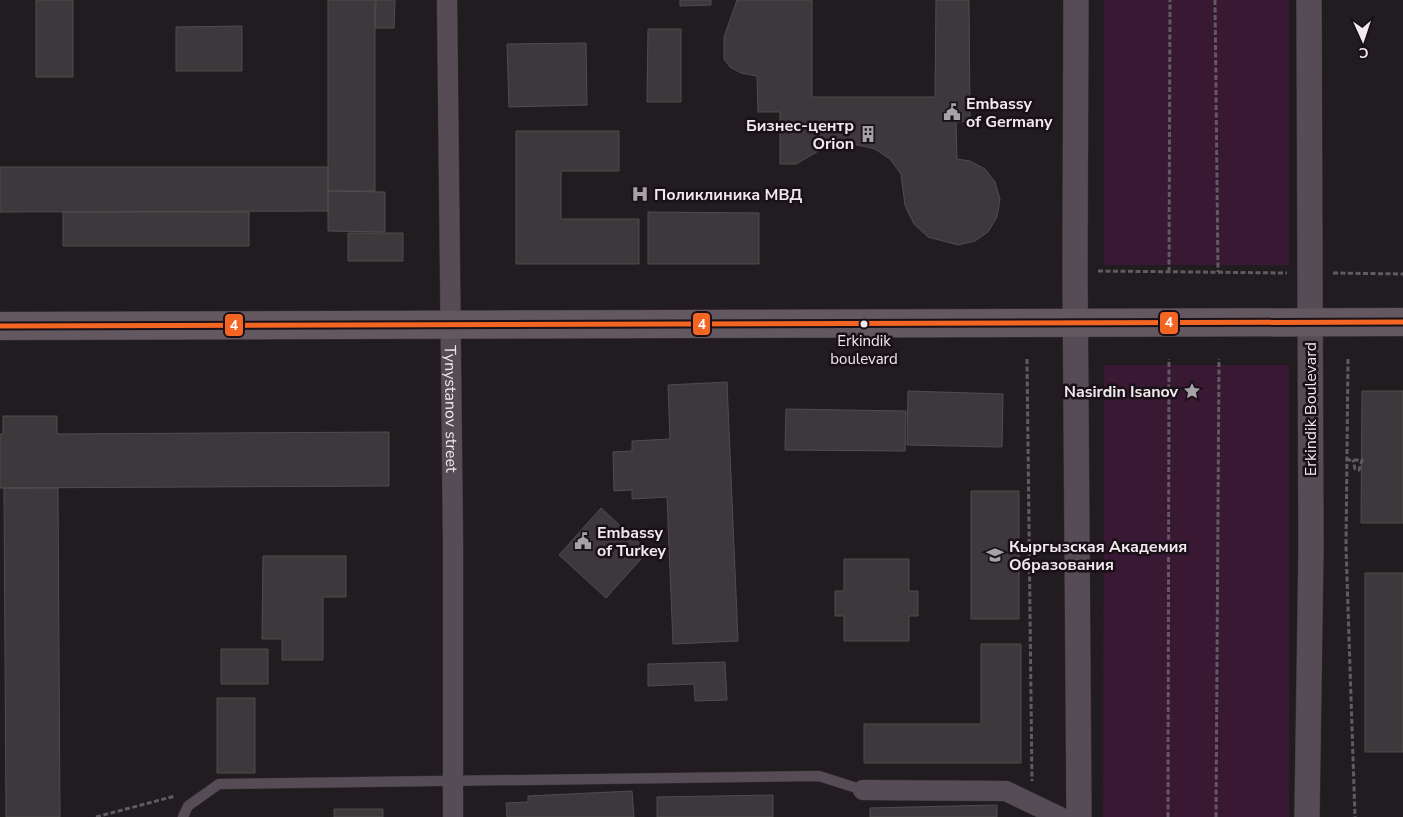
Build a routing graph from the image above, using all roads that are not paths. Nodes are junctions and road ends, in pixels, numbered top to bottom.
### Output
1 (447, 0) edge
2 (1076, 0) edge
3 (1308, 0) edge
4 (1075, 322) junction
5 (1310, 322) junction
6 (1403, 322) edge
7 (451, 325) junction
8 (0, 326) edge
9 (453, 780) junction
10 (863, 790) joint
11 (183, 817) edge
12 (453, 817) edge
13 (1060, 817) edge
14 (1080, 817) edge
15 (1307, 817) edge

1 - 7 street, Tynystanov street
2 - 4 street
3 - 5 street, Erkindik Boulevard
4 - 5 main road
4 - 7 main road
4 - 14 street
5 - 6 main road
5 - 15 street, Erkindik Boulevard
7 - 8 main road
7 - 9 street, Tynystanov street
9 - 10 lane
9 - 11 lane
9 - 12 street, Tynystanov street
10 - 13 street

